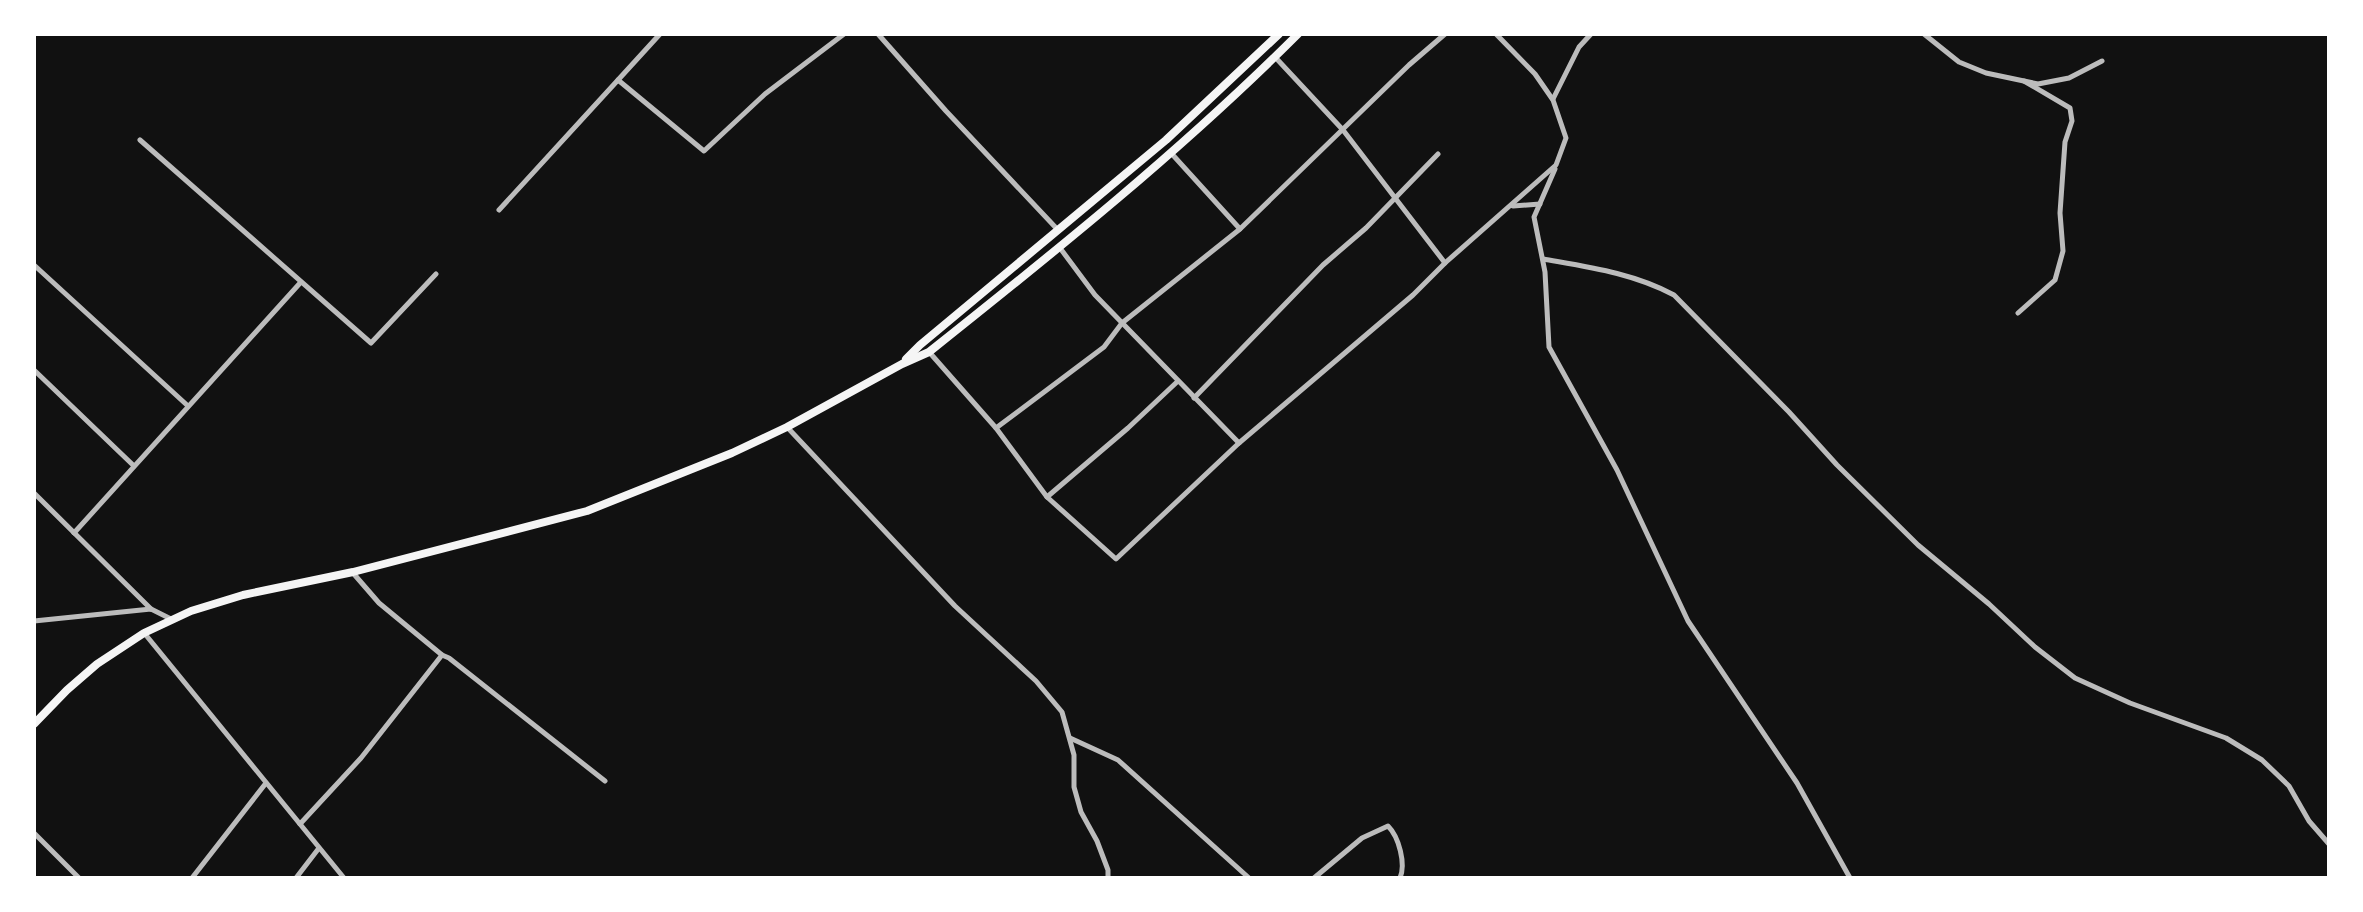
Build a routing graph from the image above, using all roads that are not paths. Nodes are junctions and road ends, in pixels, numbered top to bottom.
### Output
1 (660, 34) edge
2 (844, 34) edge
3 (878, 34) edge
4 (1279, 34) edge
5 (1298, 34) edge
6 (1445, 34) edge
7 (1496, 34) edge
8 (1591, 34) edge
9 (1924, 34) edge
10 (1275, 57) junction
11 (2102, 61) dead end
12 (618, 80) junction
13 (2024, 81) junction
14 (1553, 100) junction
15 (1343, 130) junction
16 (140, 140) dead end
17 (1170, 152) junction
18 (1438, 154) dead end
19 (1556, 165) junction
20 (1395, 198) junction
21 (1540, 204) junction
22 (1512, 206) junction
23 (499, 210) dead end
24 (1069, 221) junction
25 (1240, 229) junction
26 (1058, 230) junction
27 (1079, 232) junction
28 (1060, 248) junction
29 (1543, 259) junction
30 (1445, 263) junction
31 (34, 265) edge
32 (436, 274) dead end
33 (301, 282) junction
34 (2018, 313) dead end
35 (1122, 323) junction
36 (929, 352) junction
37 (902, 364) junction
38 (34, 370) edge
39 (1178, 381) junction
40 (1194, 398) junction
41 (188, 406) junction
42 (787, 427) junction
43 (996, 428) junction
44 (1239, 443) junction
45 (134, 466) junction
46 (34, 493) edge
47 (1047, 497) junction
48 (74, 533) junction
49 (353, 572) junction
50 (151, 609) junction
51 (172, 619) junction
52 (34, 621) edge
53 (144, 633) junction
54 (442, 655) junction
55 (34, 724) edge
56 (1069, 738) junction
57 (605, 781) dead end
58 (266, 783) junction
59 (300, 824) junction
60 (34, 833) edge
61 (2329, 844) edge
62 (319, 848) junction
63 (79, 878) edge
64 (192, 878) edge
65 (296, 878) edge
66 (344, 878) edge
67 (1108, 878) edge
68 (1249, 878) edge
69 (1314, 878) edge
70 (1400, 878) edge
71 (1850, 878) edge

1 - 12 street
2 - 12 street
3 - 26 street
4 - 24 main road
5 - 10 main road
6 - 15 street
7 - 14 street
8 - 14 street
9 - 13 street
10 - 15 street
10 - 17 main road
11 - 13 street
12 - 23 street
13 - 34 street
14 - 19 street
15 - 20 street
15 - 25 street
16 - 33 street
17 - 25 street
17 - 27 main road
18 - 20 street
19 - 21 street
19 - 22 street
20 - 30 street
20 - 40 street
21 - 22 street
21 - 29 street
22 - 30 street
24 - 26 main road
24 - 27 main road
25 - 35 street
26 - 37 main road
27 - 28 main road
28 - 35 street
28 - 36 main road
29 - 61 street
29 - 71 street
30 - 44 street
31 - 41 street
32 - 33 street
33 - 41 street
35 - 39 street
35 - 43 street
36 - 37 main road
36 - 43 street
37 - 42 main road
38 - 45 street
39 - 40 street
39 - 47 street
40 - 44 street
41 - 45 street
42 - 49 main road
42 - 56 street
43 - 47 street
44 - 47 street
45 - 48 street
46 - 48 street
48 - 50 street
49 - 51 main road
49 - 54 street
50 - 51 street
50 - 52 street
51 - 53 main road
53 - 55 main road
53 - 58 street
54 - 57 street
54 - 59 street
56 - 67 street
56 - 68 street
58 - 59 street
58 - 64 street
59 - 62 street
60 - 63 street
62 - 65 street
62 - 66 street
69 - 70 street

